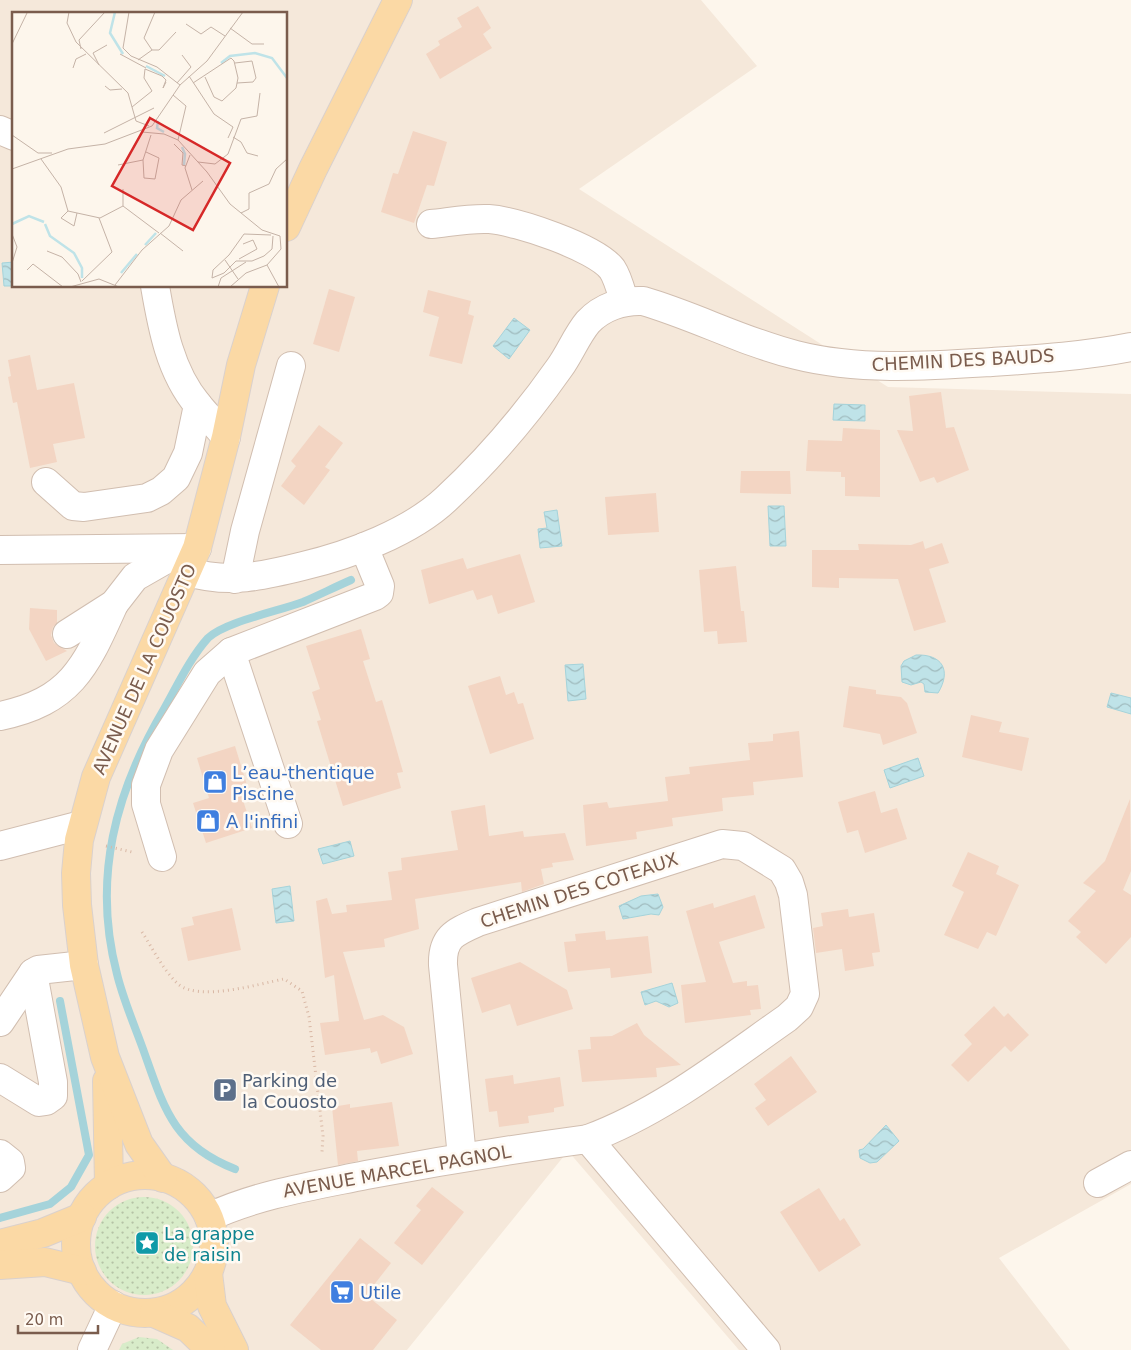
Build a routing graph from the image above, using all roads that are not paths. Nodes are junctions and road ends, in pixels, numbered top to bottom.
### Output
1 (398, 0) edge
2 (0, 130) edge
3 (12, 135) edge
4 (288, 223) edge
5 (432, 224) dead end
6 (155, 288) edge
7 (264, 288) edge
8 (624, 301) junction
9 (1131, 347) edge
10 (291, 366) dead end
11 (198, 405) junction
12 (226, 437) junction
13 (46, 482) dead end
14 (364, 547) junction
15 (0, 550) edge
16 (193, 560) junction
17 (235, 579) junction
18 (114, 604) junction
19 (67, 634) dead end
20 (231, 652) junction
21 (0, 716) edge
22 (288, 824) dead end
23 (81, 825) junction
24 (0, 846) edge
25 (162, 857) dead end
26 (84, 965) junction
27 (34, 973) junction
28 (799, 1007) joint
29 (0, 1022) edge
30 (105, 1056) junction
31 (0, 1078) edge
32 (588, 1139) junction
33 (0, 1154) edge
34 (462, 1157) junction
35 (1131, 1165) edge
36 (0, 1178) edge
37 (163, 1178) junction
38 (1098, 1183) dead end
39 (109, 1185) junction
40 (82, 1217) junction
41 (209, 1217) junction
42 (0, 1244) edge
43 (0, 1265) edge
44 (82, 1271) junction
45 (208, 1273) junction
46 (113, 1305) junction
47 (154, 1313) junction
48 (92, 1350) edge
49 (211, 1350) edge
50 (234, 1350) edge
51 (766, 1350) edge

1 - 4 main road
2 - 3 street
5 - 8 street
6 - 11 street
7 - 12 main road, AVENUE DE LA COUOSTO
8 - 9 street, CHEMIN DES BAUDS
8 - 14 street, CHEMIN DES BAUDS
10 - 17 street
11 - 12 street
11 - 13 street
12 - 16 main road, AVENUE DE LA COUOSTO
14 - 17 street, CHEMIN DES BAUDS
14 - 20 street
15 - 16 street, CHEMIN DES BAUDS
16 - 17 street, CHEMIN DES BAUDS
16 - 18 street
16 - 23 main road, AVENUE DE LA COUOSTO
18 - 19 street
18 - 21 street
20 - 22 street
20 - 25 street
23 - 24 street
23 - 26 main road, AVENUE DE LA COUOSTO
26 - 27 street
26 - 30 main road, AVENUE DE LA COUOSTO
27 - 29 street
27 - 31 street
28 - 32 street, AVENUE MARCEL PAGNOL
28 - 34 street, CHEMIN DES COTEAUX
30 - 37 main road, AVENUE DE LA COUOSTO
30 - 39 main road, AVENUE DE LA COUOSTO
32 - 34 street, AVENUE MARCEL PAGNOL
32 - 51 street
33 - 36 street
34 - 41 street, AVENUE MARCEL PAGNOL
35 - 38 street
37 - 39 main road
37 - 41 main road
39 - 40 main road
40 - 42 main road
40 - 44 main road
41 - 45 main road
43 - 44 main road
44 - 46 main road
45 - 47 main road
45 - 50 main road
46 - 47 main road
46 - 48 street
47 - 49 main road

